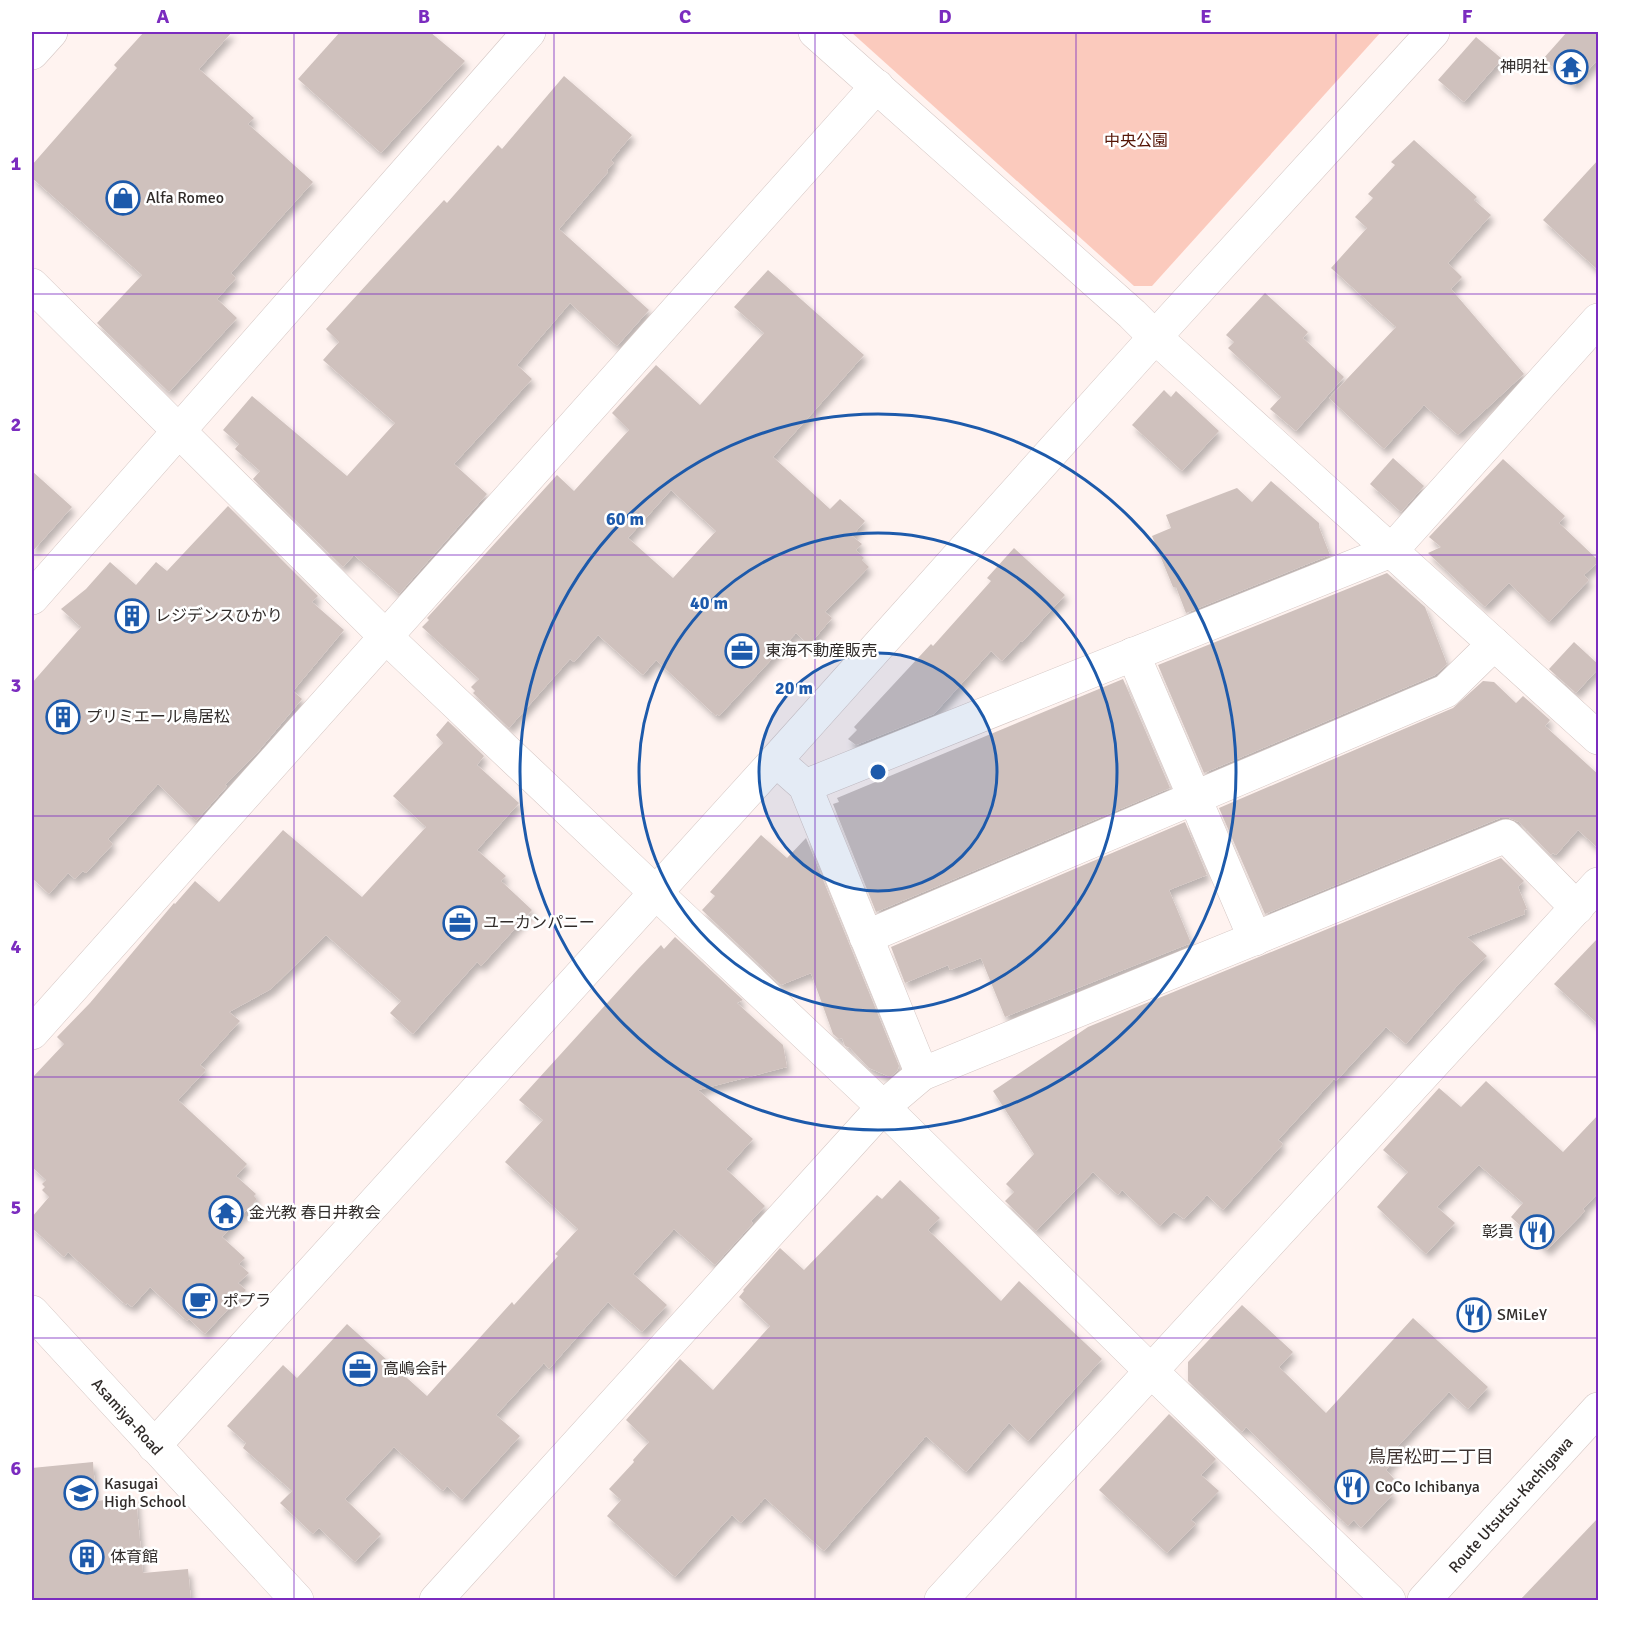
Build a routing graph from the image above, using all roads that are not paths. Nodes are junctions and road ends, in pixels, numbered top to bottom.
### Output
1 (51, 32) edge
2 (529, 32) edge
3 (815, 32) edge
4 (1433, 32) edge
5 (32, 53) edge
6 (877, 86) junction
7 (32, 285) edge
8 (1599, 320) edge
9 (1155, 337) junction
10 (178, 429) junction
11 (1391, 551) junction
12 (32, 598) edge
13 (385, 636) junction
14 (1494, 644) junction
15 (1133, 654) junction
16 (1599, 738) edge
17 (775, 761) junction
18 (806, 786) junction
19 (1195, 798) junction
20 (1599, 884) edge
21 (655, 892) junction
22 (1577, 908) junction
23 (866, 937) junction
24 (1256, 939) junction
25 (32, 1033) edge
26 (922, 1074) junction
27 (883, 1107) junction
28 (32, 1312) edge
29 (1151, 1371) junction
30 (1598, 1410) edge
31 (154, 1446) junction
32 (297, 1600) edge
33 (436, 1600) edge
34 (941, 1600) edge
35 (1389, 1600) edge
36 (1424, 1600) edge

1 - 5 main road
2 - 10 main road
3 - 6 main road
4 - 9 main road
6 - 9 main road
6 - 13 main road
7 - 10 main road
8 - 11 main road
9 - 11 main road
9 - 17 main road
10 - 12 main road
10 - 13 main road
11 - 14 main road
11 - 15 main road
13 - 21 main road
13 - 25 main road
14 - 16 main road
14 - 19 main road
15 - 18 main road
15 - 19 main road
17 - 18 main road
17 - 21 main road
18 - 23 main road
19 - 23 main road
19 - 24 main road
20 - 22 main road
21 - 27 main road
21 - 31 main road
22 - 24 main road
22 - 29 main road
23 - 26 main road
24 - 26 main road
26 - 27 main road
27 - 29 main road
27 - 33 main road
28 - 31 main road, Asamiya-Road
29 - 34 main road
29 - 35 main road
30 - 36 main road, Route Utsutsu-Kachigawa
31 - 32 main road, Asamiya-Road

